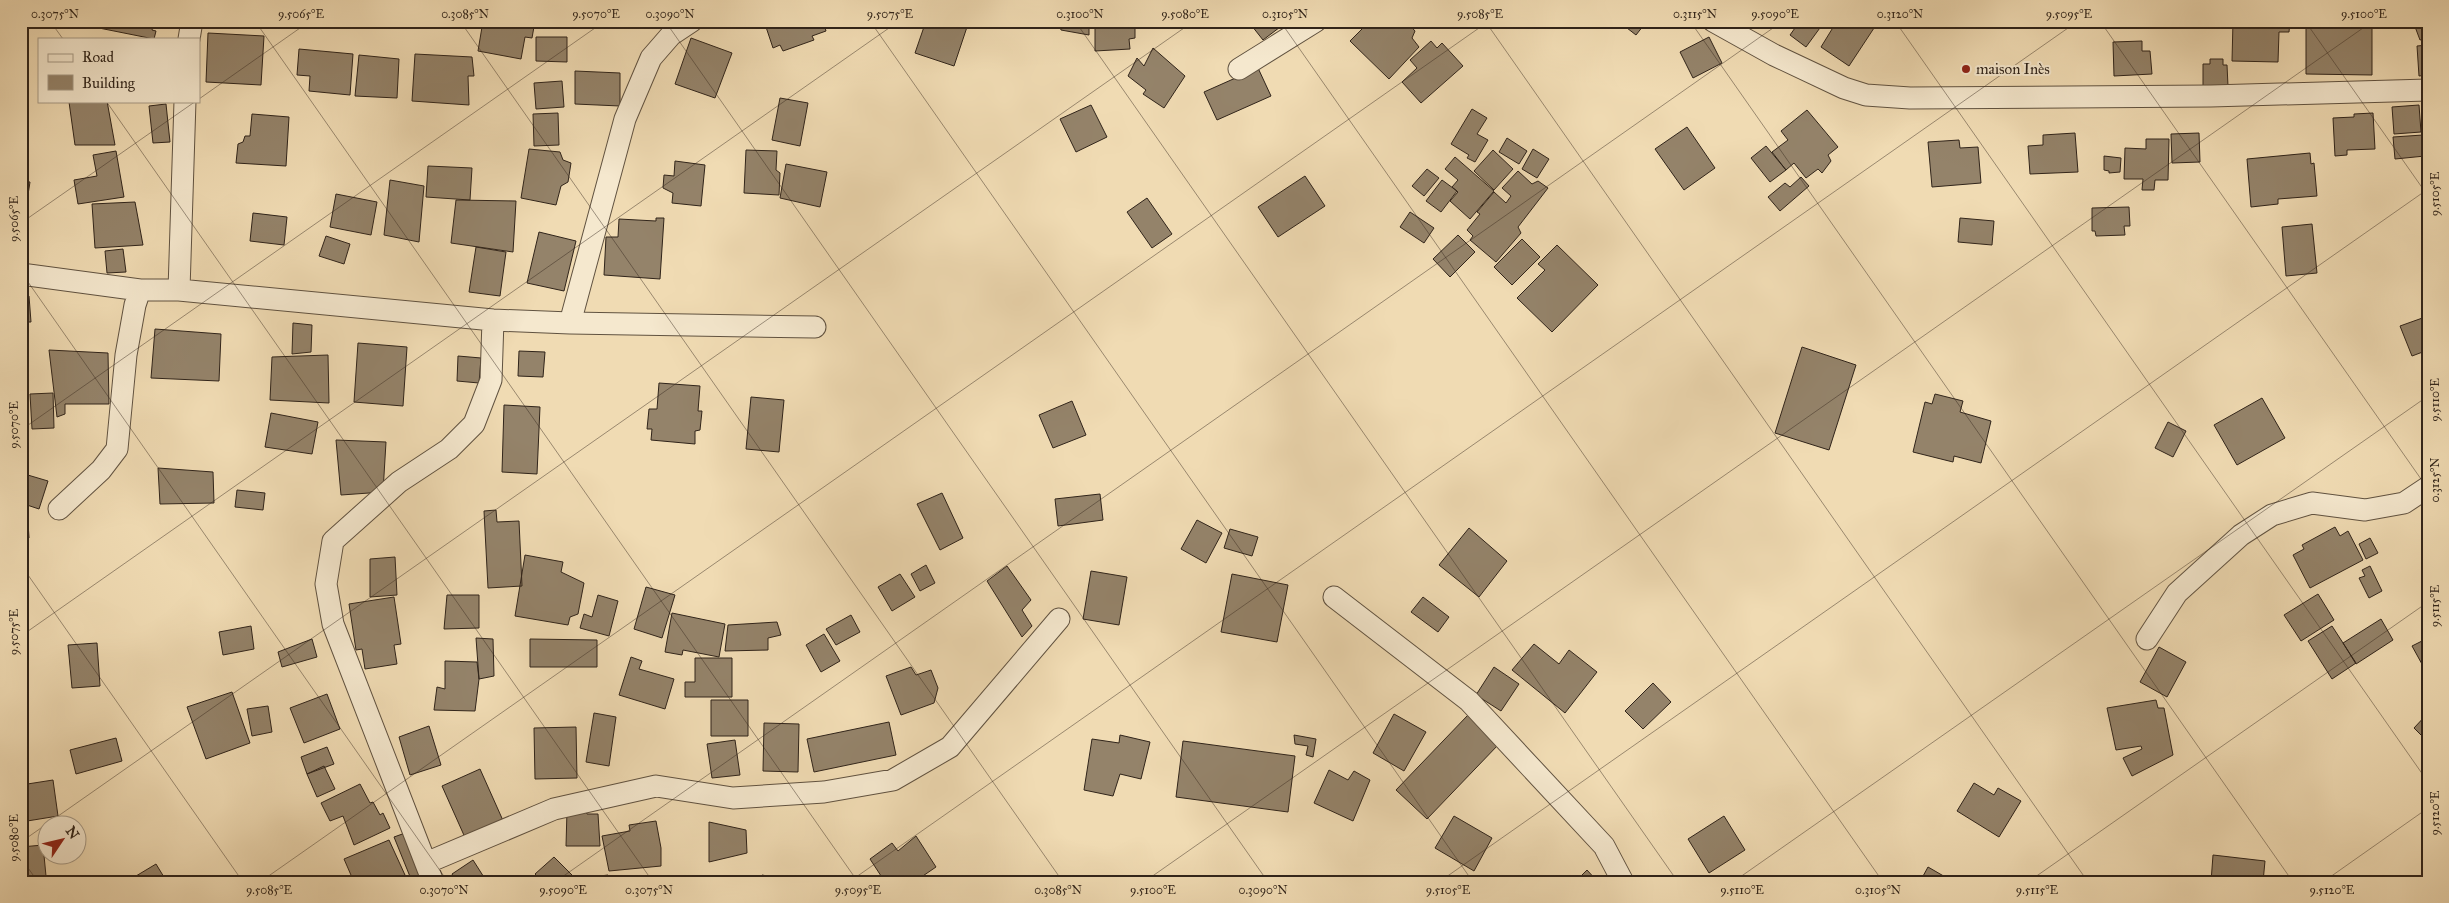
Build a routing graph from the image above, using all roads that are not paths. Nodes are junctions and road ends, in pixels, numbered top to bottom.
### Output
1 (192, 21) edge
2 (692, 21) edge
3 (1316, 21) edge
4 (1713, 21) edge
5 (189, 38) edge
6 (1240, 70) dead end
7 (2428, 90) edge
8 (185, 102) edge
9 (21, 274) edge
10 (140, 290) junction
11 (179, 290) junction
12 (493, 320) junction
13 (570, 323) junction
14 (815, 327) dead end
15 (2428, 487) edge
16 (60, 508) dead end
17 (1334, 597) dead end
18 (1059, 619) dead end
19 (2147, 639) dead end
20 (430, 872) edge
21 (1624, 882) edge

1 - 5 street
2 - 13 street
3 - 6 street
4 - 7 street
8 - 11 street
9 - 10 street
10 - 11 street
10 - 16 street
11 - 12 street
12 - 13 street
12 - 20 street
13 - 14 street
15 - 19 street
17 - 21 street
18 - 20 street

